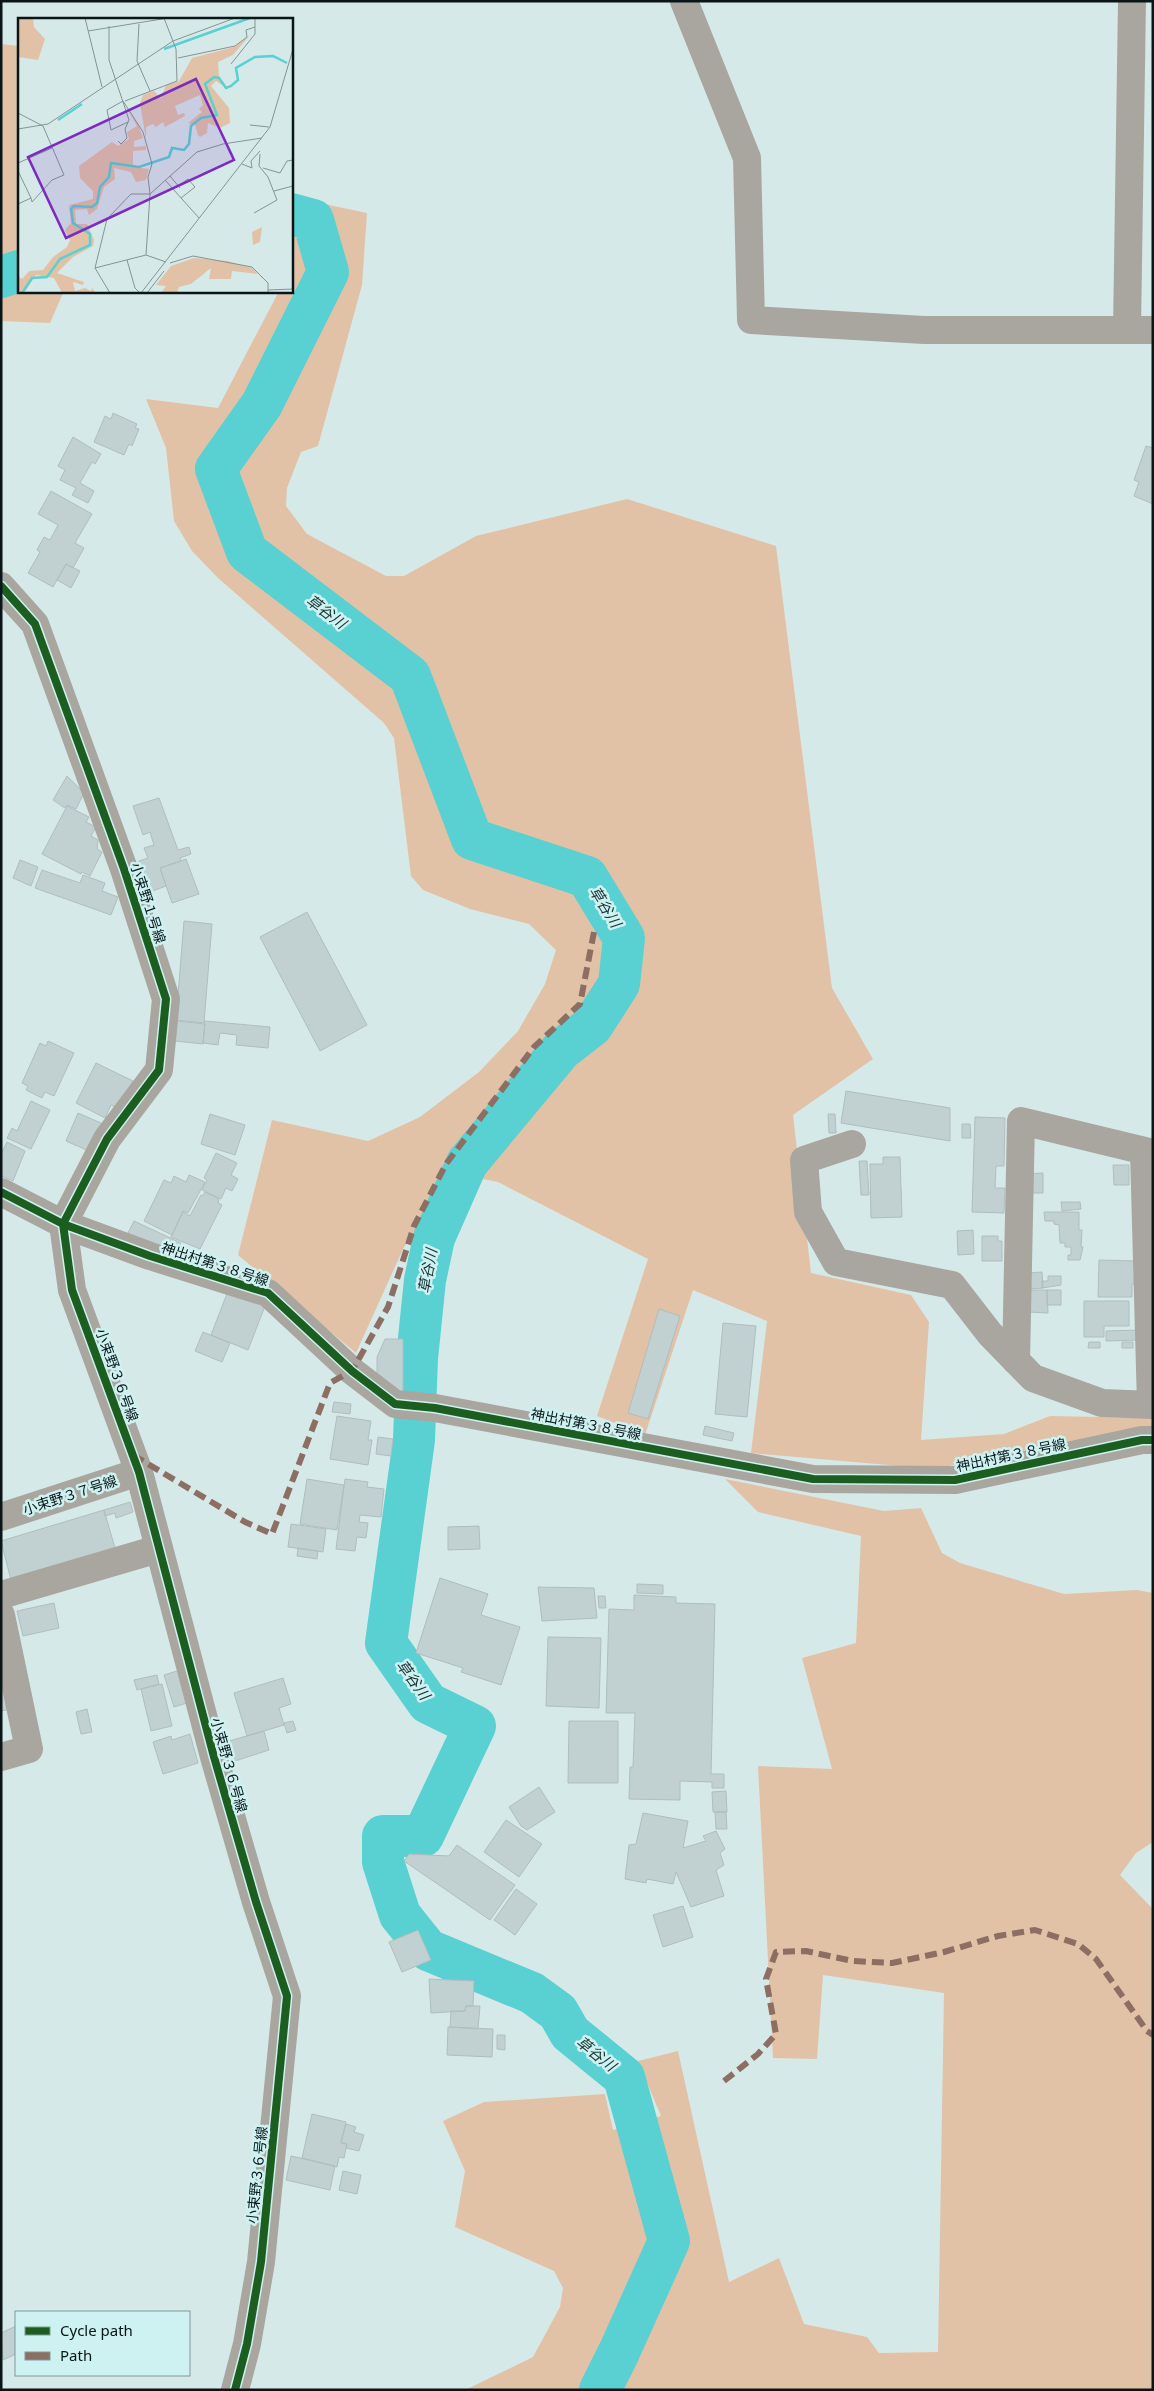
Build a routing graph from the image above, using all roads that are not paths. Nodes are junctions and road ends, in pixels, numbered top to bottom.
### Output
1 (684, 1) edge
2 (1132, 1) edge
3 (1140, 330) edge
4 (1, 586) edge
5 (852, 1144) dead end
6 (1148, 1152) edge
7 (1, 1192) edge
8 (63, 1224) junction
9 (1016, 1361) junction
10 (1152, 1405) edge
11 (1153, 1440) edge
12 (139, 1472) junction
13 (1, 1517) edge
14 (158, 1549) junction
15 (1, 1595) edge
16 (1, 1615) edge
17 (1, 1757) edge
18 (235, 2390) edge

1 - 3 street
2 - 3 street
4 - 8 street, 小束野１号線
5 - 9 street
6 - 9 street
6 - 10 street
7 - 8 street
8 - 11 street, 神出村第３８号線
8 - 12 street, 小束野３６号線
9 - 10 street
12 - 13 street, 小束野３７号線
12 - 14 street, 小束野３６号線
14 - 15 street
14 - 18 street, 小束野３６号線
16 - 17 street

